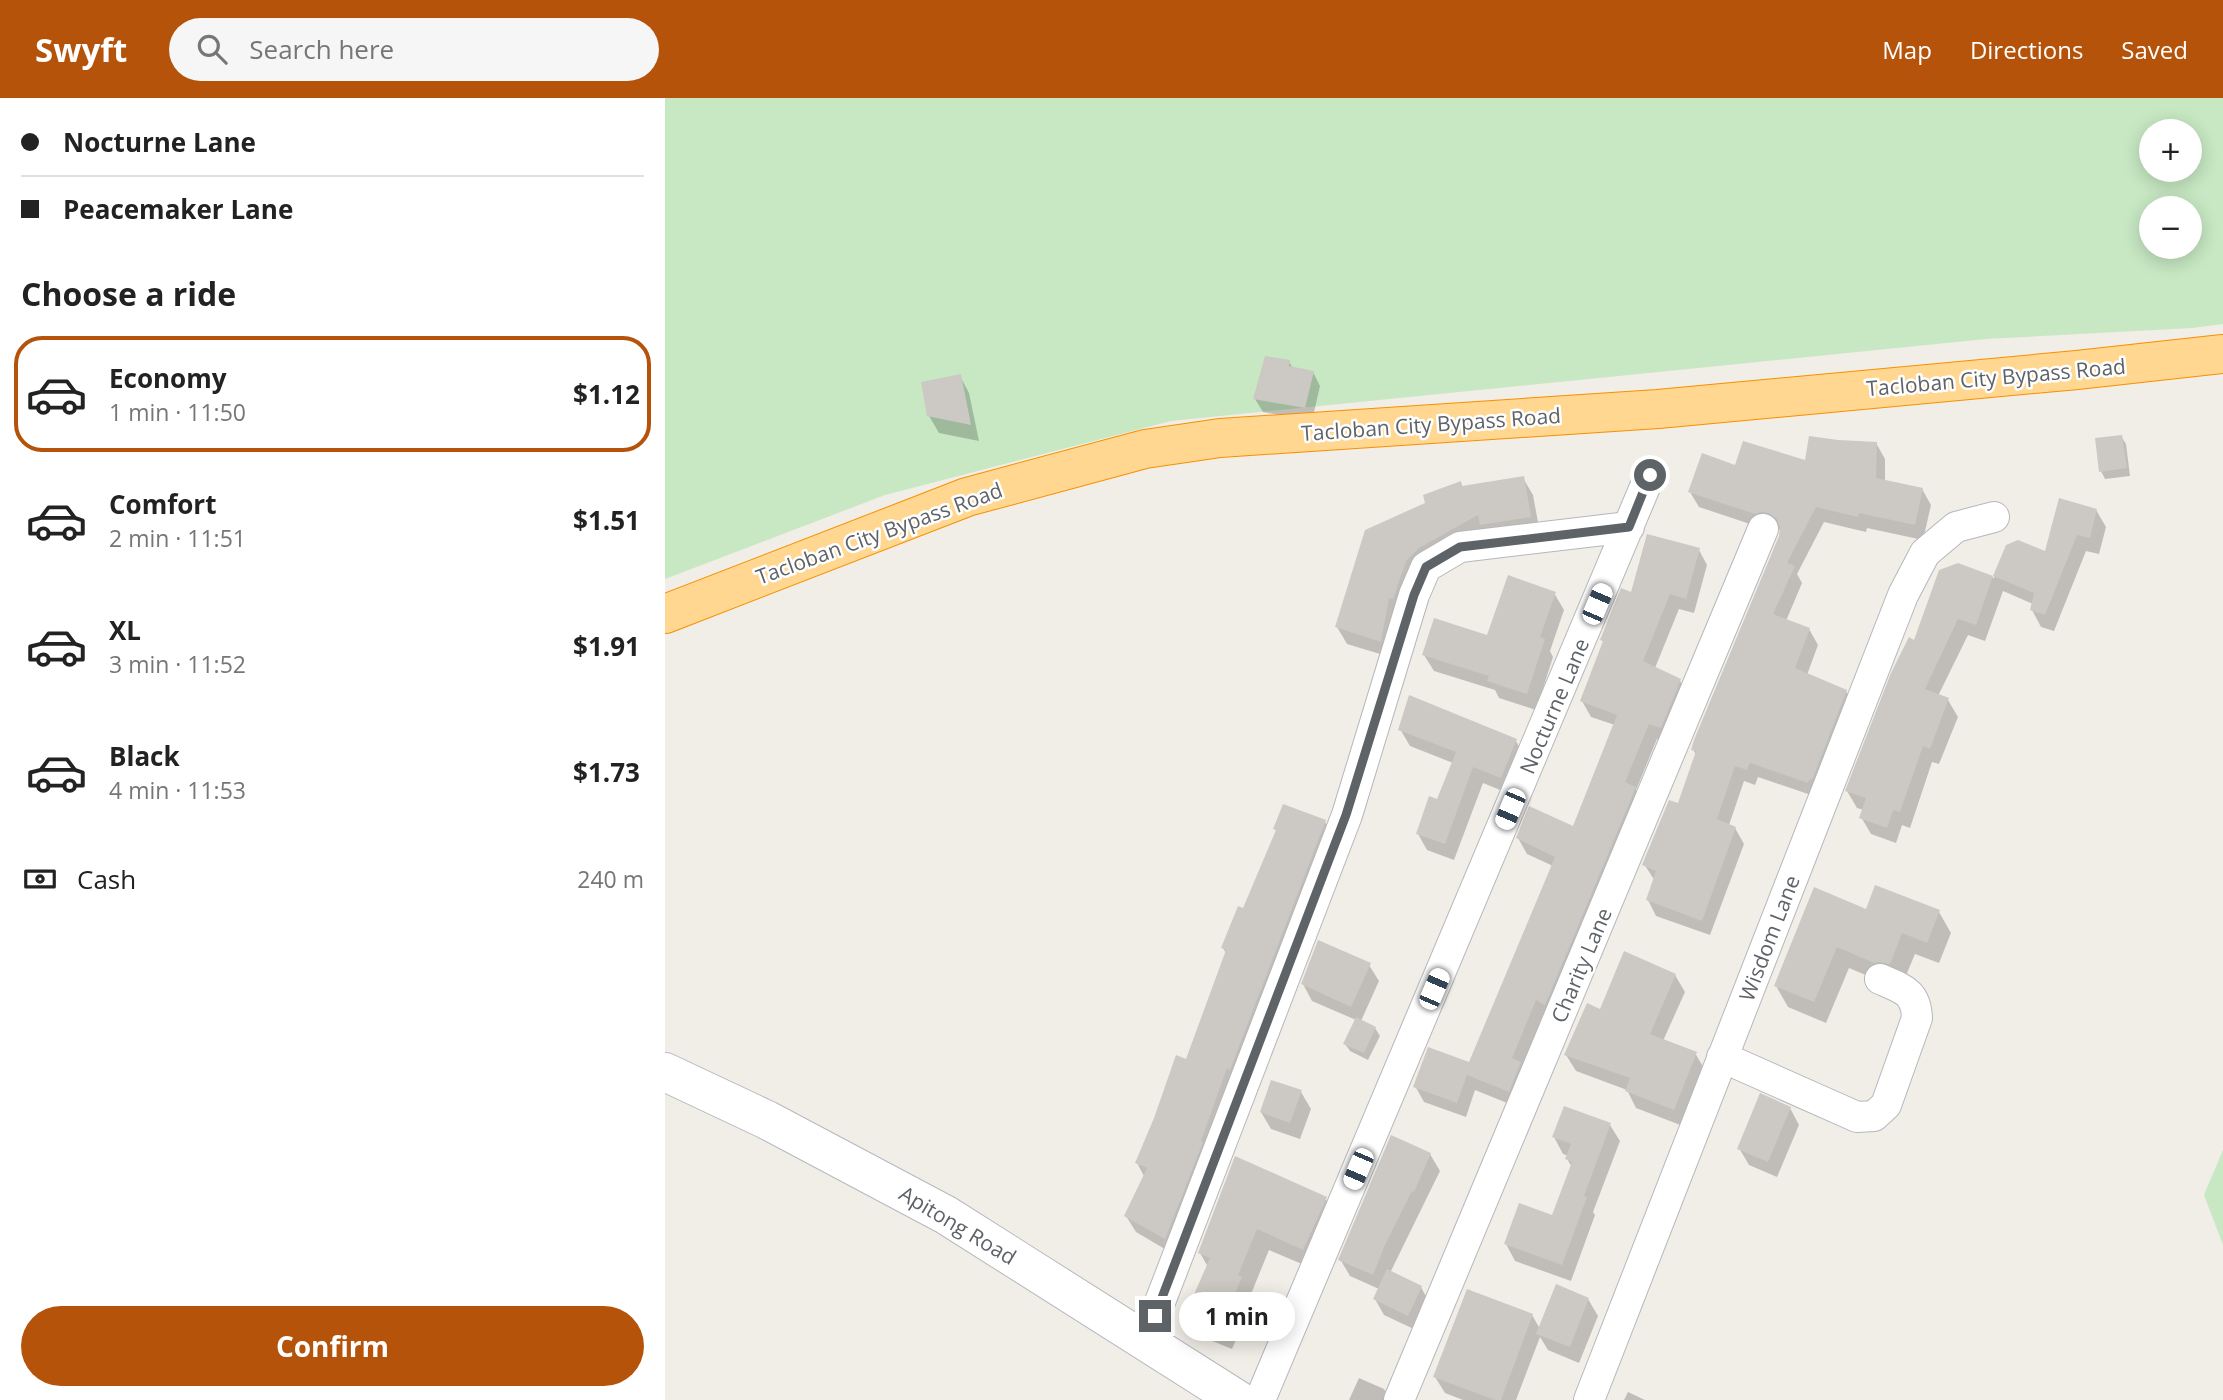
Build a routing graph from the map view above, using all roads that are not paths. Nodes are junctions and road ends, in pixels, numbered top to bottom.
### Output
1 (2223, 354) edge
2 (1650, 475) dead end
3 (1994, 517) dead end
4 (1629, 527) junction
5 (1763, 529) dead end
6 (665, 614) edge
7 (1880, 979) dead end
8 (1723, 1056) junction
9 (665, 1072) edge
10 (1145, 1341) junction
11 (1238, 1400) edge
12 (1260, 1400) edge
13 (1399, 1400) edge
14 (1589, 1400) edge

1 - 6 highway, Tacloban City Bypass Road
2 - 4 street, Nocturne Lane
3 - 8 street, Wisdom Lane
4 - 10 street
4 - 12 street, Nocturne Lane
5 - 13 street, Charity Lane
7 - 8 street
8 - 14 street, Wisdom Lane
9 - 10 street, Apitong Road
10 - 11 street, Apitong Road

